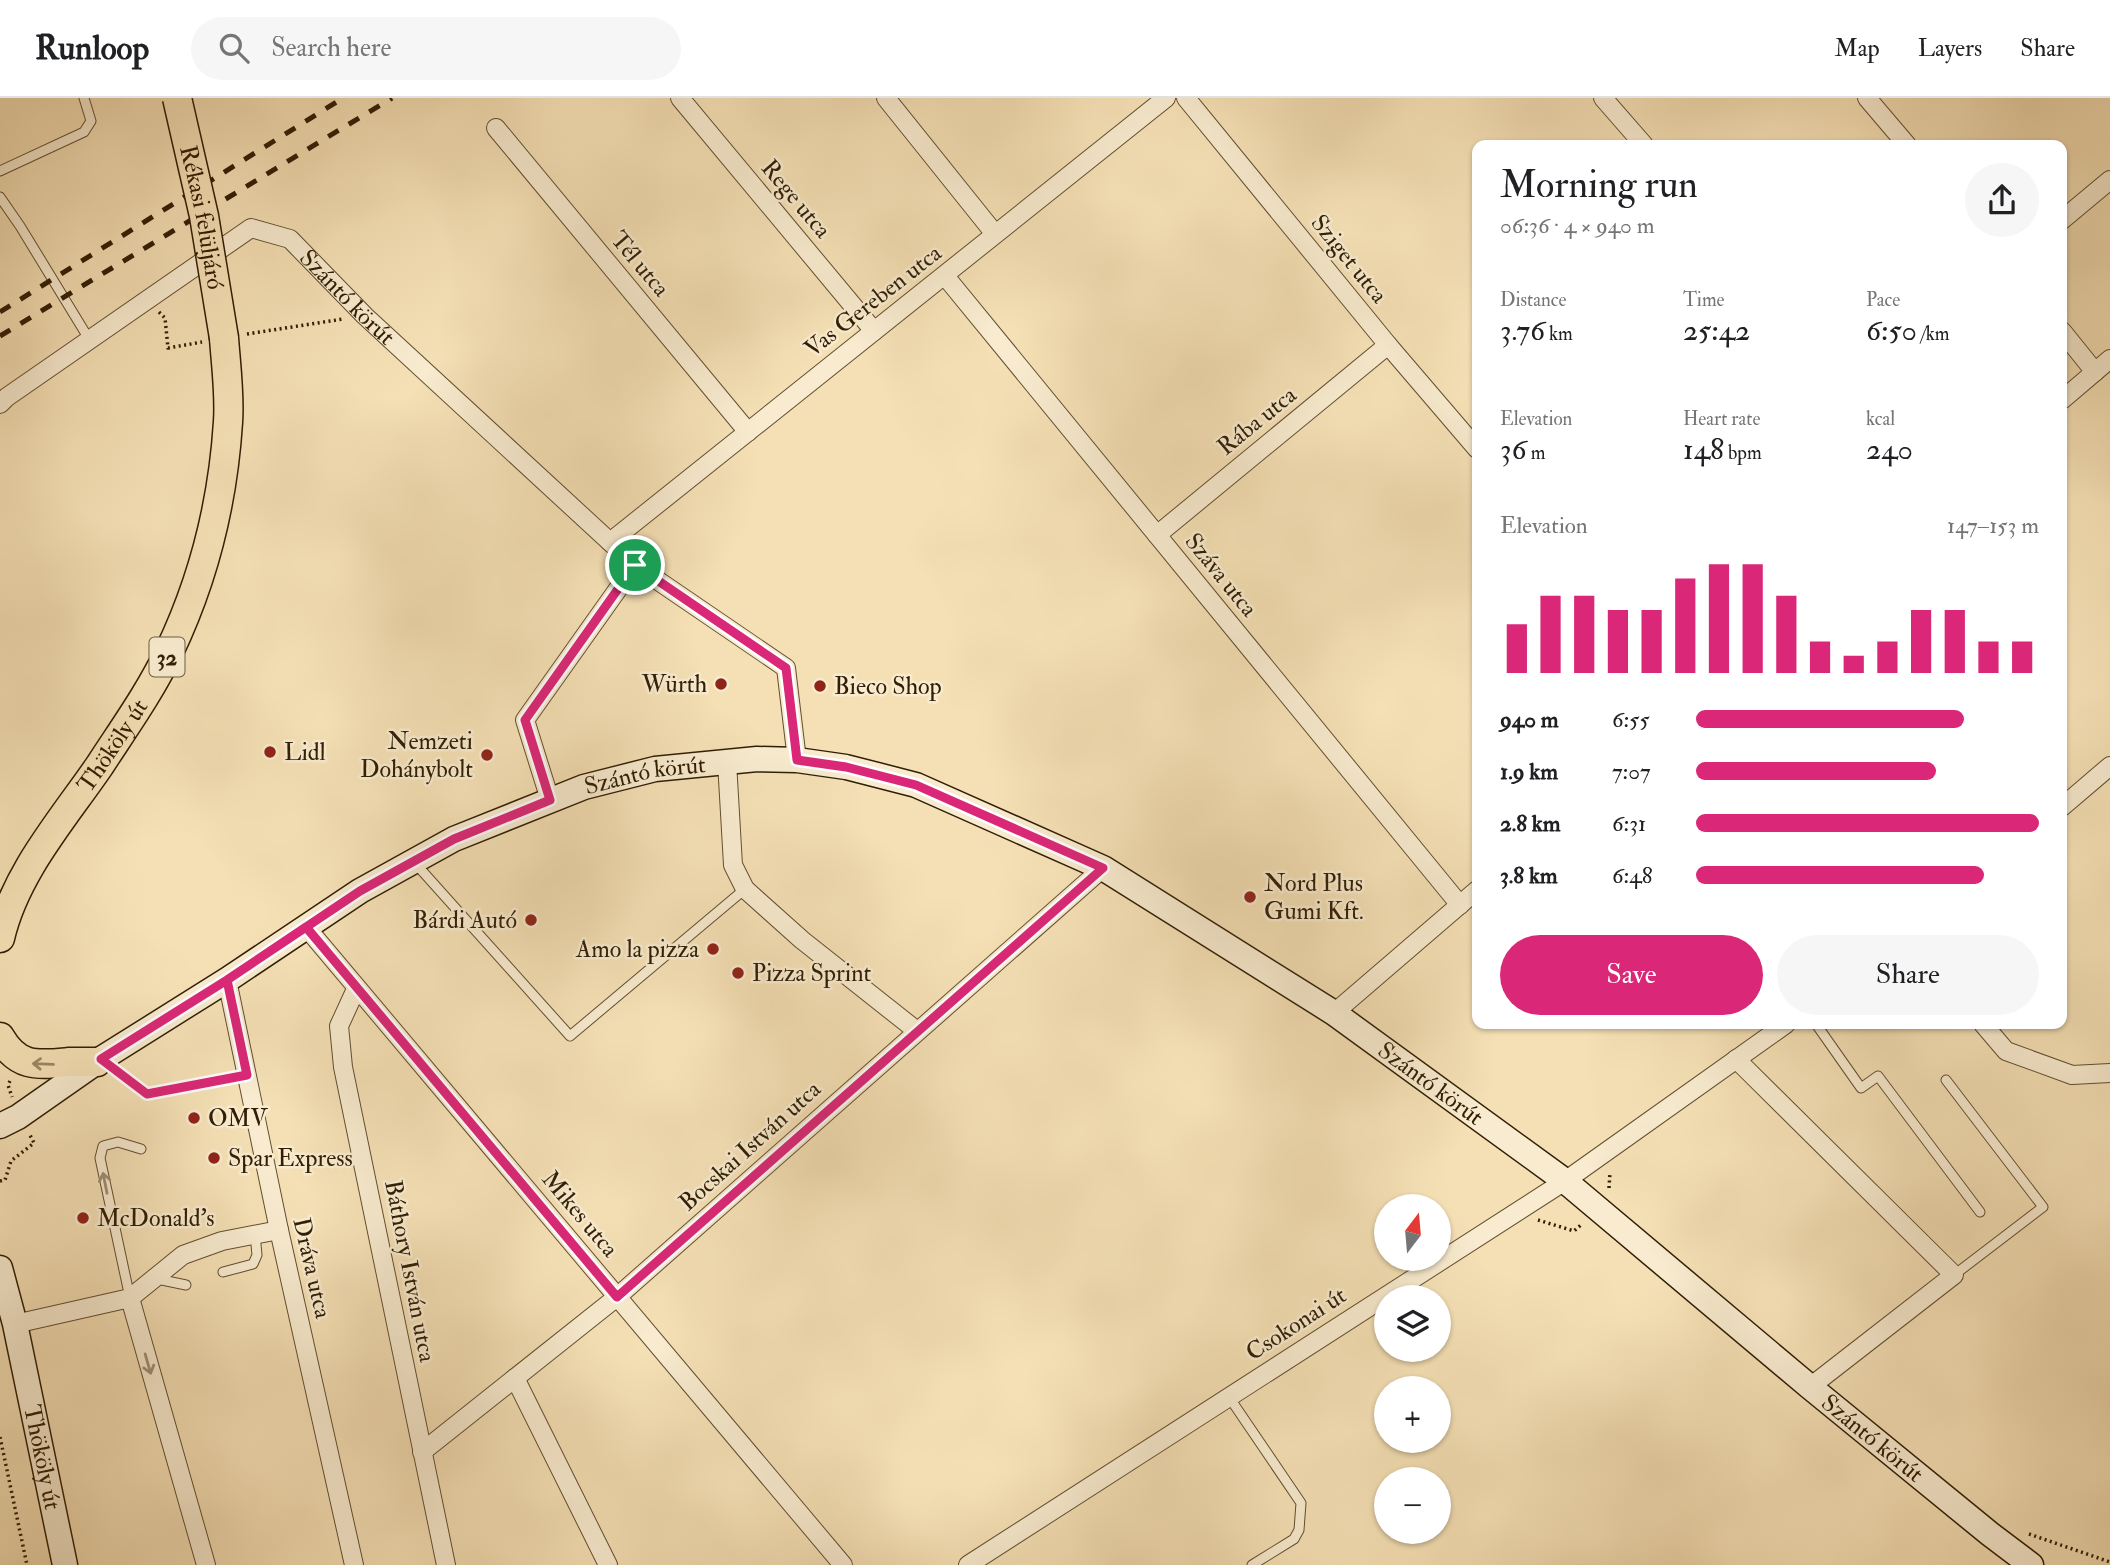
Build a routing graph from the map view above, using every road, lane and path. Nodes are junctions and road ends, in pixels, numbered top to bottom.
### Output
1 (83, 98) edge
2 (177, 98) edge
3 (680, 98) edge
4 (886, 98) edge
5 (1166, 98) edge
6 (1186, 98) edge
7 (1603, 98) edge
8 (1867, 98) edge
9 (496, 128) dead end
10 (1640, 140) edge
11 (1903, 140) edge
12 (0, 171) edge
13 (2110, 180) edge
14 (0, 197) edge
15 (2067, 216) edge
16 (995, 234) junction
17 (945, 276) junction
18 (147, 301) junction
19 (365, 316) junction
20 (874, 331) junction
21 (2067, 337) edge
22 (224, 338) junction
23 (89, 339) junction
24 (1388, 345) junction
25 (2110, 359) edge
26 (2095, 372) junction
27 (2067, 396) edge
28 (0, 404) edge
29 (748, 432) junction
30 (1472, 443) edge
31 (1157, 535) junction
32 (610, 542) junction
33 (635, 565) junction
34 (797, 760) junction
35 (727, 762) junction
36 (2110, 766) edge
37 (550, 800) junction
38 (2067, 803) edge
39 (414, 861) junction
40 (1103, 868) junction
41 (745, 889) junction
42 (1472, 894) edge
43 (1460, 905) junction
44 (306, 927) junction
45 (0, 938) edge
46 (227, 980) junction
47 (356, 989) junction
48 (1335, 1013) junction
49 (1779, 1029) edge
50 (1820, 1029) edge
51 (1987, 1029) edge
52 (917, 1031) junction
53 (0, 1037) edge
54 (1736, 1059) junction
55 (99, 1060) junction
56 (2110, 1073) edge
57 (247, 1075) junction
58 (1946, 1080) dead end
59 (0, 1126) edge
60 (141, 1149) dead end
61 (1565, 1181) junction
62 (1598, 1209) junction
63 (1980, 1212) dead end
64 (1538, 1220) dead end
65 (279, 1230) junction
66 (255, 1234) junction
67 (0, 1268) edge
68 (223, 1272) dead end
69 (1954, 1275) junction
70 (153, 1278) junction
71 (186, 1285) dead end
72 (617, 1297) junction
73 (130, 1298) junction
74 (15, 1324) junction
75 (515, 1378) junction
76 (1810, 1387) junction
77 (1229, 1397) junction
78 (0, 1437) edge
79 (422, 1452) junction
80 (1990, 1534) junction
81 (27, 1565) edge
82 (65, 1565) edge
83 (206, 1565) edge
84 (354, 1565) edge
85 (446, 1565) edge
86 (608, 1565) edge
87 (843, 1565) edge
88 (968, 1565) edge
89 (1252, 1565) edge
90 (2013, 1565) edge
91 (2031, 1565) edge

1 - 12 lane
2 - 22 main road, Rékasi felüljáró / 32, bridge
3 - 20 street, Rege utca
4 - 16 street
5 - 16 street, Vas Gereben utca
6 - 24 street, Sziget utca
7 - 10 street
8 - 11 street
9 - 29 street, Tél utca
13 - 15 street
14 - 23 lane
16 - 17 street, Vas Gereben utca
17 - 20 street, Vas Gereben utca
17 - 31 street, Száva utca
18 - 19 street, Szántó körút
18 - 22 path
18 - 23 street
19 - 22 path
19 - 32 street, Szántó körút
20 - 29 street, Vas Gereben utca
21 - 26 street
22 - 45 main road, Thököly út / 32
23 - 28 street
24 - 30 street, Sziget utca
24 - 31 street, Rába utca
25 - 26 street
26 - 27 street
29 - 32 street, Vas Gereben utca
31 - 43 street, Száva utca
32 - 33 street, Szántó körút
33 - 34 street, Szántó körút
33 - 37 street
34 - 35 street, Szántó körút
34 - 40 street, Szántó körút
35 - 37 street, Szántó körút
35 - 41 street
36 - 38 street
37 - 39 street, Szántó körút
39 - 41 lane
39 - 44 street, Szántó körút
40 - 48 street, Szántó körút
40 - 52 street, Bocskai István utca
41 - 52 street
42 - 43 street
43 - 48 street
44 - 46 street, Szántó körút
44 - 47 street, Mikes utca
46 - 55 street, Szántó körút
46 - 57 street, Dráva utca
47 - 72 street, Mikes utca
47 - 79 street, Báthory István utca
48 - 61 street, Szántó körút
49 - 54 street, Csokonai út
50 - 63 lane
51 - 56 street
52 - 72 street, Bocskai István utca
55 -> 53 main road
54 - 61 street, Csokonai út
54 - 69 street
55 - 57 lane
55 - 59 street, Szántó körút
57 - 65 street, Dráva utca
58 - 69 lane
73 -> 60 lane
61 - 62 street, Szántó körút
61 - 77 street, Csokonai út
62 - 64 path
62 - 76 street, Szántó körút
65 - 66 street
65 - 84 street, Dráva utca
66 - 68 lane
66 - 70 street
67 - 74 street, Thököly út
69 - 76 street
70 - 71 lane
70 - 73 street
72 - 75 street, Bocskai István utca
72 - 87 street, Mikes utca
73 - 74 street
73 -> 83 street
74 - 82 street, Thököly út
75 - 79 street, Bocskai István utca
75 - 86 street
76 - 80 street, Szántó körút
77 - 88 street, Csokonai út
77 - 89 lane
78 - 81 path
79 - 85 street, Báthory István utca
80 - 90 street, Szántó körút
80 - 91 street, Szántó körút

